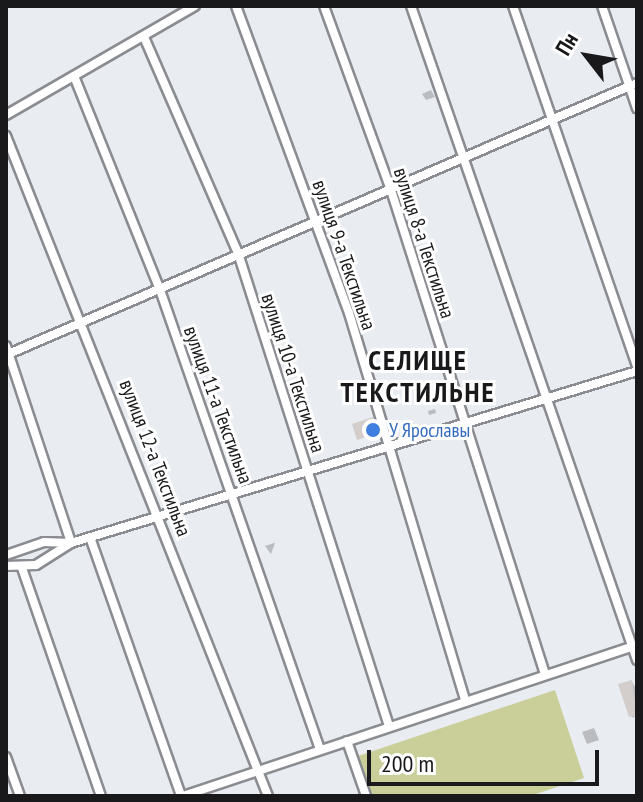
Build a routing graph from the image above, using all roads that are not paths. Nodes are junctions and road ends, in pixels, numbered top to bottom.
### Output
1 (195, 6) edge
2 (236, 6) edge
3 (324, 6) edge
4 (411, 6) edge
5 (513, 6) edge
6 (602, 6) edge
7 (144, 37) junction
8 (74, 76) junction
9 (633, 84) edge
10 (637, 108) edge
11 (6, 115) edge
12 (550, 116) junction
13 (6, 136) edge
14 (467, 154) junction
15 (390, 187) junction
16 (316, 218) junction
17 (238, 253) junction
18 (159, 287) junction
19 (83, 320) junction
20 (7, 351) edge
21 (637, 368) edge
22 (550, 398) junction
23 (467, 426) junction
24 (389, 448) junction
25 (308, 474) junction
26 (234, 498) junction
27 (162, 519) junction
28 (91, 540) junction
29 (71, 543) junction
30 (6, 555) edge
31 (6, 566) edge
32 (22, 568) junction
33 (635, 646) edge
34 (637, 660) edge
35 (545, 674) junction
36 (466, 702) junction
37 (389, 727) junction
38 (347, 741) junction
39 (320, 750) junction
40 (6, 757) edge
41 (259, 770) junction
42 (20, 796) edge
43 (101, 796) edge
44 (182, 796) edge
45 (268, 796) edge
46 (366, 796) edge

1 - 7 street
2 - 16 street, вулиця 9-а Текстильна
3 - 15 street, вулиця 8-а Текстильна
4 - 14 street
5 - 12 street
6 - 9 street
7 - 8 street
7 - 17 street, вулиця 10-а Текстильна
8 - 11 street
8 - 18 street, вулиця 11-а Текстильна
9 - 10 street
9 - 12 street
12 - 14 street
12 - 21 street
13 - 19 street, вулиця 12-а Текстильна
14 - 15 street
14 - 22 street
15 - 16 street
15 - 23 street, вулиця 8-а Текстильна
16 - 17 street
16 - 24 street, вулиця 9-а Текстильна
17 - 18 street
17 - 25 street, вулиця 10-а Текстильна
18 - 19 street
18 - 26 street, вулиця 11-а Текстильна
19 - 20 street
19 - 27 street, вулиця 12-а Текстильна
20 - 29 street
21 - 22 street
22 - 23 street
22 - 33 street
23 - 24 street
23 - 35 street, вулиця 8-а Текстильна
24 - 25 street
24 - 36 street, вулиця 9-а Текстильна
25 - 26 street
25 - 37 street, вулиця 10-а Текстильна
26 - 27 street
26 - 39 street, вулиця 11-а Текстильна
27 - 28 street
27 - 41 street, вулиця 12-а Текстильна
28 - 29 street
28 - 44 street
29 - 30 street
29 - 32 street
31 - 32 street
32 - 43 street
33 - 34 street
33 - 35 street
35 - 36 street
36 - 37 street
37 - 38 street
38 - 39 street
38 - 46 street
39 - 41 street
40 - 42 street
41 - 44 street
41 - 45 street, вулиця 12-а Текстильна

